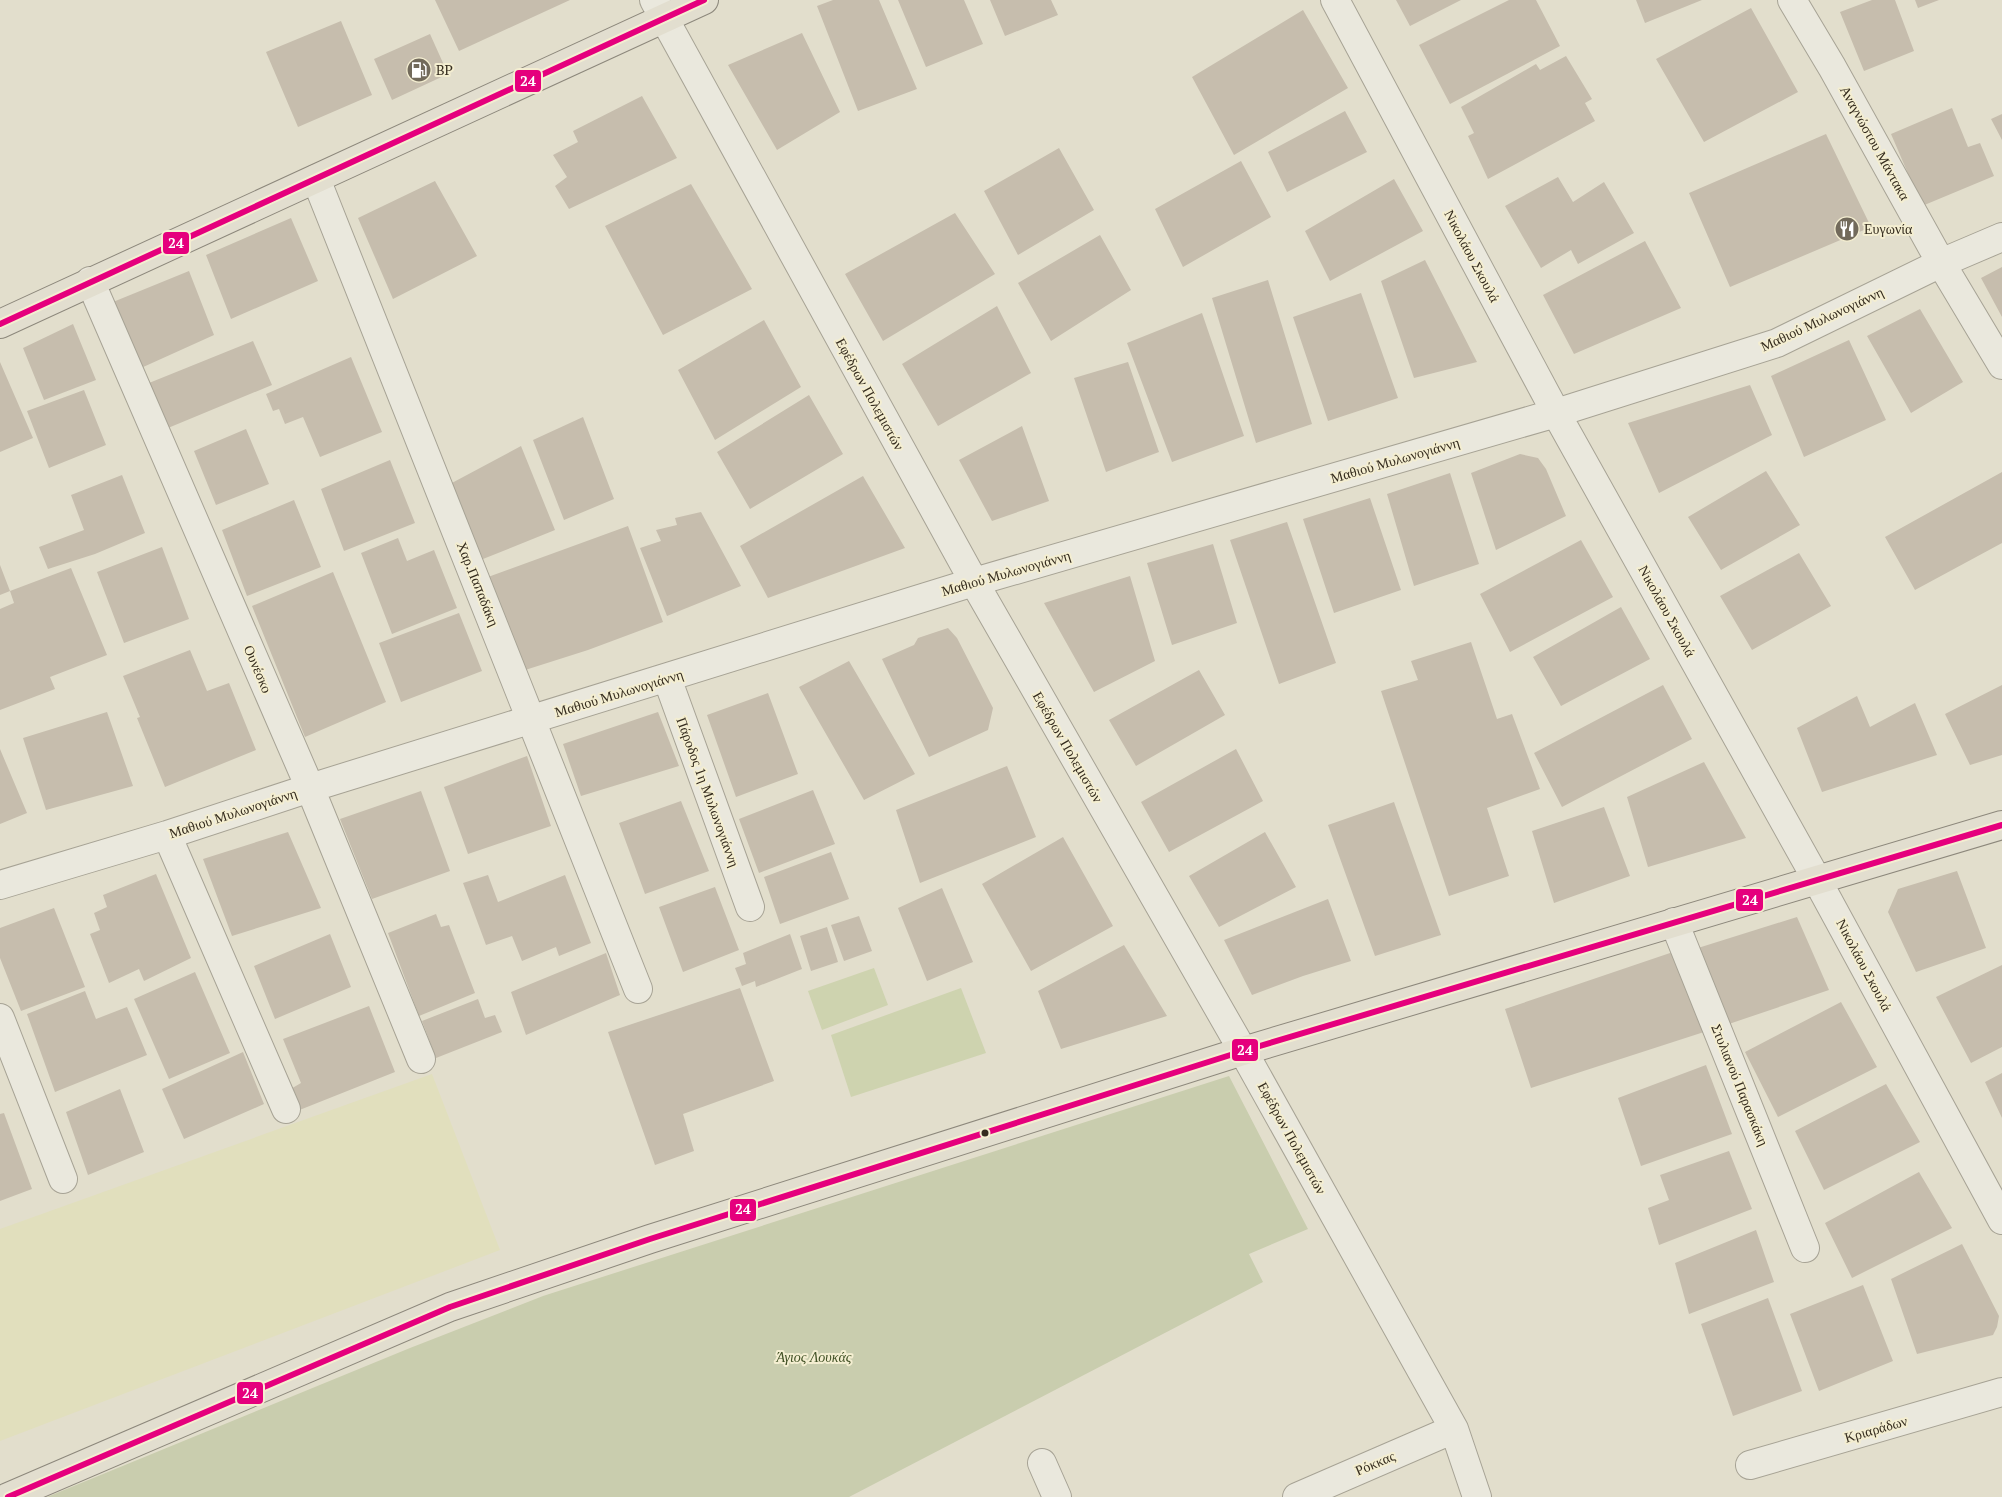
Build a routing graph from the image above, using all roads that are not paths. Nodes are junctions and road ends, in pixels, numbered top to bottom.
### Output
1 (704, 0) edge
2 (1335, 0) edge
3 (1792, 0) edge
4 (659, 8) edge
5 (316, 179) junction
6 (2002, 236) edge
7 (1941, 263) junction
8 (90, 281) junction
9 (0, 324) edge
10 (2002, 365) edge
11 (1556, 413) junction
12 (974, 582) junction
13 (667, 678) junction
14 (532, 720) junction
15 (310, 788) junction
16 (2002, 825) edge
17 (167, 835) junction
18 (1817, 880) junction
19 (0, 885) edge
20 (750, 907) dead end
21 (1674, 922) junction
22 (638, 989) dead end
23 (0, 1018) edge
24 (1243, 1051) junction
25 (421, 1060) dead end
26 (286, 1109) dead end
27 (63, 1179) dead end
28 (2002, 1220) edge
29 (1805, 1248) dead end
30 (2002, 1392) edge
31 (1454, 1429) junction
32 (1042, 1462) dead end
33 (1750, 1465) dead end
34 (8, 1497) edge
35 (1058, 1497) edge
36 (1297, 1497) edge
37 (1477, 1497) edge

1 - 4 main road
2 - 11 street, Νικολάου Σκουλά
3 - 7 street, Αναγνώστου Μάντακα
4 - 5 main road
4 - 12 street, Εφέδρων Πολεμιστών
5 - 8 main road
5 - 14 street, Χαρ.Παπαδάκη
6 - 7 street, Μαθιού Μυλωνογιάννη
7 - 10 street, Αναγνώστου Μάντακα
7 - 11 street, Μαθιού Μυλωνογιάννη
8 - 9 main road
8 - 15 street, Ουνέσκο
11 - 12 street, Μαθιού Μυλωνογιάννη
11 - 18 street, Νικολάου Σκουλά
12 - 13 street, Μαθιού Μυλωνογιάννη
12 - 24 street, Εφέδρων Πολεμιστών
13 - 14 street, Μαθιού Μυλωνογιάννη
13 - 20 street, Πάροδος 1η Μυλωνογιάννη
14 - 15 street, Μαθιού Μυλωνογιάννη
14 - 22 street, Χαρ.Παπαδάκη
15 - 17 street, Μαθιού Μυλωνογιάννη
15 - 25 street, Ουνέσκο
16 - 18 main road
17 - 19 street, Μαθιού Μυλωνογιάννη
17 - 26 street
18 - 21 main road
18 - 28 street, Νικολάου Σκουλά
21 - 24 main road
21 - 29 street, Στυλιανού Παρασκάκη
23 - 27 street
24 - 31 street, Εφέδρων Πολεμιστών
24 - 34 main road
30 - 33 street, Κριαράδων
31 - 36 street, Ρόκκας
31 - 37 street, Εφέδρων Πολεμιστών
32 - 35 street

